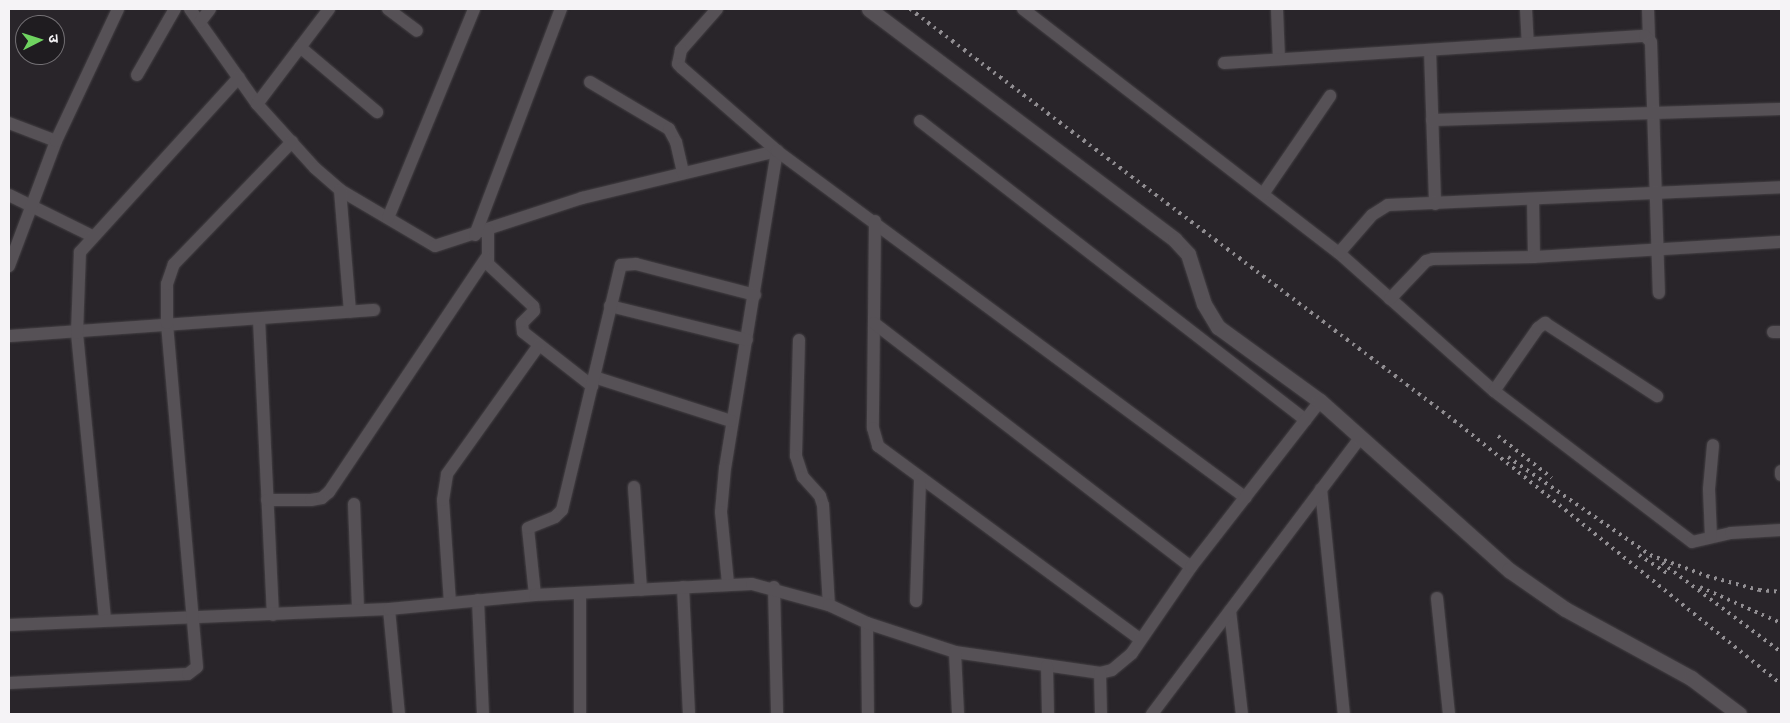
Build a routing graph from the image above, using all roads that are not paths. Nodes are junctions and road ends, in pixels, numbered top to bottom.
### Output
1 (118, 9) edge
2 (175, 9) edge
3 (190, 9) edge
4 (210, 9) edge
5 (329, 9) edge
6 (388, 9) edge
7 (474, 9) edge
8 (561, 9) edge
9 (717, 9) edge
10 (869, 9) edge
11 (1023, 9) edge
12 (1277, 9) edge
13 (1526, 9) edge
14 (1648, 9) edge
15 (200, 22) junction
16 (417, 31) dead end
17 (1649, 38) junction
18 (1528, 43) junction
19 (300, 47) junction
20 (1430, 50) junction
21 (1279, 59) junction
22 (1224, 63) dead end
23 (137, 75) dead end
24 (238, 76) junction
25 (590, 82) dead end
26 (1330, 96) dead end
27 (257, 104) junction
28 (1781, 109) edge
29 (378, 112) dead end
30 (1654, 112) junction
31 (1432, 120) junction
32 (920, 121) dead end
33 (9, 123) edge
34 (56, 142) junction
35 (292, 142) junction
36 (777, 151) junction
37 (683, 173) junction
38 (1781, 187) edge
39 (340, 190) junction
40 (1657, 192) junction
41 (1262, 194) junction
42 (9, 195) edge
43 (1532, 199) junction
44 (1435, 204) junction
45 (31, 206) junction
46 (388, 218) junction
47 (875, 222) junction
48 (488, 230) junction
49 (475, 235) junction
50 (92, 236) junction
51 (1781, 242) edge
52 (1658, 249) junction
53 (1340, 253) junction
54 (1534, 257) junction
55 (486, 258) junction
56 (9, 266) edge
57 (1659, 293) dead end
58 (755, 295) junction
59 (1390, 299) junction
60 (610, 306) junction
61 (374, 310) dead end
62 (350, 312) junction
63 (259, 319) junction
64 (167, 323) junction
65 (874, 324) junction
66 (77, 333) junction
67 (9, 336) edge
68 (747, 340) junction
69 (799, 340) dead end
70 (539, 345) junction
71 (593, 382) junction
72 (1494, 391) junction
73 (1657, 396) dead end
74 (1320, 401) junction
75 (1306, 420) junction
76 (731, 421) junction
77 (1361, 437) junction
78 (1713, 445) dead end
79 (1781, 471) edge
80 (1781, 475) edge
81 (920, 479) junction
82 (634, 487) dead end
83 (1321, 490) junction
84 (1246, 498) junction
85 (267, 500) junction
86 (354, 504) dead end
87 (1781, 530) edge
88 (1711, 537) junction
89 (1192, 567) junction
90 (728, 583) junction
91 (683, 587) junction
92 (774, 587) junction
93 (641, 590) junction
94 (580, 594) junction
95 (535, 595) junction
96 (1437, 598) dead end
97 (478, 600) junction
98 (916, 601) dead end
99 (450, 603) junction
100 (829, 605) junction
101 (389, 609) junction
102 (358, 610) junction
103 (1230, 611) junction
104 (273, 614) junction
105 (191, 616) junction
106 (105, 619) junction
107 (867, 623) junction
108 (9, 626) edge
109 (1140, 640) junction
110 (955, 652) junction
111 (1047, 666) junction
112 (1100, 673) junction
113 (9, 683) edge
114 (399, 714) edge
115 (483, 714) edge
116 (580, 714) edge
117 (689, 714) edge
118 (777, 714) edge
119 (868, 714) edge
120 (958, 714) edge
121 (1048, 714) edge
122 (1101, 714) edge
123 (1152, 714) edge
124 (1242, 714) edge
125 (1344, 714) edge
126 (1449, 714) edge
127 (1739, 714) edge

1 - 34 street
2 - 23 street
3 - 15 street
4 - 15 street
5 - 19 street
6 - 16 street
7 - 46 street
8 - 49 street
9 - 36 street
10 - 74 street
11 - 41 street
12 - 21 street
13 - 18 street
14 - 17 street
15 - 24 street
17 - 18 street
17 - 30 street
18 - 20 street
19 - 27 street
19 - 29 street
20 - 21 street
20 - 31 street
21 - 22 street
24 - 27 street
24 - 50 street
25 - 37 street
26 - 41 street
27 - 35 street
28 - 30 street
30 - 31 street
30 - 40 street
31 - 44 street
32 - 75 street
33 - 34 street
34 - 45 street
35 - 39 street
35 - 64 street
36 - 37 street
36 - 47 street
36 - 58 street
37 - 48 street
38 - 40 street
39 - 46 street
39 - 62 street
40 - 43 street
40 - 52 street
41 - 53 street
42 - 45 street
43 - 44 street
43 - 54 street
44 - 53 street
45 - 50 street
45 - 56 street
46 - 49 street
47 - 65 street
47 - 84 street
48 - 49 street
48 - 55 street
50 - 66 street
51 - 52 street
52 - 54 street
52 - 57 street
53 - 59 street
54 - 59 street
55 - 70 street
55 - 85 street
58 - 60 street
58 - 68 street
59 - 72 street
60 - 68 street
60 - 71 street
61 - 62 street
62 - 63 street
63 - 64 street
63 - 85 street
64 - 66 street
64 - 105 street
65 - 81 street
65 - 89 street
66 - 67 street
66 - 106 street
68 - 76 street
69 - 100 street
70 - 71 street
70 - 99 street
71 - 76 street
71 - 95 street
72 - 73 street
72 - 88 street
74 - 75 street
74 - 77 street
75 - 84 street
76 - 90 street
77 - 83 street
77 - 127 street
78 - 88 street
79 - 80 street
81 - 98 street
81 - 109 street
82 - 93 street
83 - 103 street
83 - 125 street
84 - 89 street
85 - 104 street
86 - 102 street
87 - 88 street
89 - 109 street
90 - 91 street
90 - 92 street
91 - 93 street
91 - 117 street
92 - 100 street
92 - 118 street
93 - 94 street
94 - 95 street
94 - 116 street
95 - 97 street
96 - 126 street
97 - 99 street
97 - 115 street
99 - 101 street
100 - 107 street
101 - 102 street
101 - 114 street
102 - 104 street
103 - 123 street
103 - 124 street
104 - 105 street
105 - 106 street
105 - 113 street
106 - 108 street
107 - 110 street
107 - 119 street
109 - 112 street
110 - 111 street
110 - 120 street
111 - 112 street
111 - 121 street
112 - 122 street

